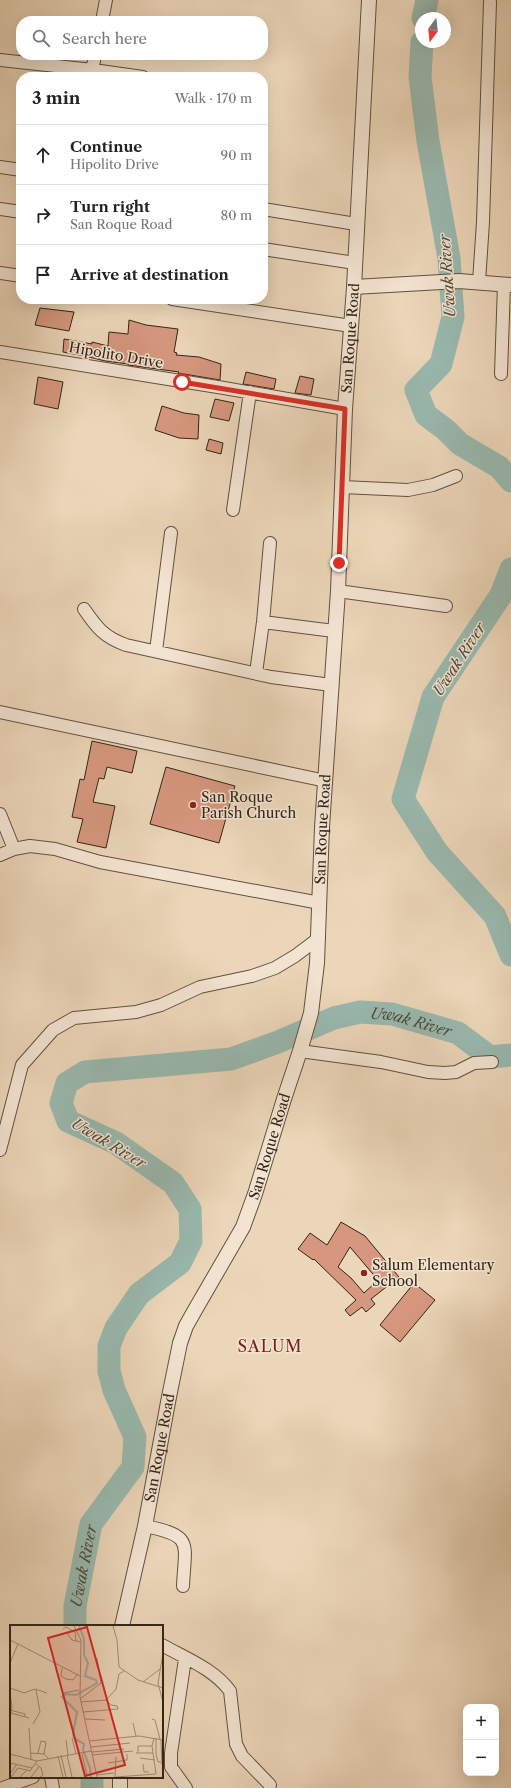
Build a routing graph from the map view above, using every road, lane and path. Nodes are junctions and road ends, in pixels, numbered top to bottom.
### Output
1 (106, 0) edge
2 (369, 0) edge
3 (490, 2) dead end
4 (103, 16) edge
5 (0, 60) edge
6 (95, 60) edge
7 (85, 72) edge
8 (92, 72) edge
9 (0, 167) edge
10 (16, 169) edge
11 (0, 209) edge
12 (268, 210) edge
13 (16, 211) edge
14 (356, 224) junction
15 (268, 250) edge
16 (355, 263) junction
17 (0, 273) edge
18 (16, 275) edge
19 (479, 282) junction
20 (507, 285) edge
21 (354, 287) junction
22 (205, 304) edge
23 (351, 326) junction
24 (0, 352) edge
25 (501, 374) dead end
26 (250, 392) junction
27 (345, 409) junction
28 (456, 476) dead end
29 (342, 487) junction
30 (233, 510) dead end
31 (171, 533) dead end
32 (270, 543) dead end
33 (338, 591) junction
34 (446, 606) dead end
35 (84, 609) dead end
36 (263, 622) junction
37 (334, 631) junction
38 (156, 651) junction
39 (256, 673) junction
40 (331, 685) junction
41 (0, 712) edge
42 (326, 780) junction
43 (0, 814) edge
44 (14, 849) junction
45 (0, 855) edge
46 (320, 903) junction
47 (318, 938) junction
48 (300, 1051) junction
49 (492, 1062) dead end
50 (0, 1150) edge
51 (145, 1526) junction
52 (183, 1586) dead end
53 (122, 1625) edge
54 (163, 1646) edge
55 (186, 1659) junction
56 (30, 1778) edge
57 (52, 1778) edge
58 (270, 1785) dead end
59 (3, 1788) edge
60 (53, 1788) edge
61 (186, 1788) edge

1 - 4 street
2 - 14 street, San Roque Road
3 - 19 street
5 - 7 street
6 - 8 street
9 - 10 street
11 - 13 street
12 - 14 street
14 - 16 street, San Roque Road
15 - 16 street
16 - 21 street, San Roque Road
17 - 18 street
19 - 20 street
19 - 21 street
20 - 25 street
21 - 23 street, San Roque Road
22 - 23 street
23 - 27 street, San Roque Road
24 - 26 street, Hipolito Drive
26 - 27 street, Hipolito Drive
26 - 30 street
27 - 29 street, San Roque Road
28 - 29 street
29 - 33 street, San Roque Road
31 - 38 street
32 - 36 street
33 - 34 street
33 - 37 street, San Roque Road
35 - 38 street
36 - 37 street
36 - 39 street
37 - 40 street, San Roque Road
38 - 39 street
39 - 40 street
40 - 42 street, San Roque Road
41 - 42 street
42 - 46 street, San Roque Road
43 - 44 street
44 - 45 street
44 - 46 street
46 - 47 street, San Roque Road
47 - 48 street, San Roque Road
47 - 50 street
48 - 49 street
48 - 51 street, San Roque Road
51 - 52 street
51 - 53 street, San Roque Road
54 - 55 street
55 - 58 street
55 - 61 street
56 - 59 street
57 - 60 street

